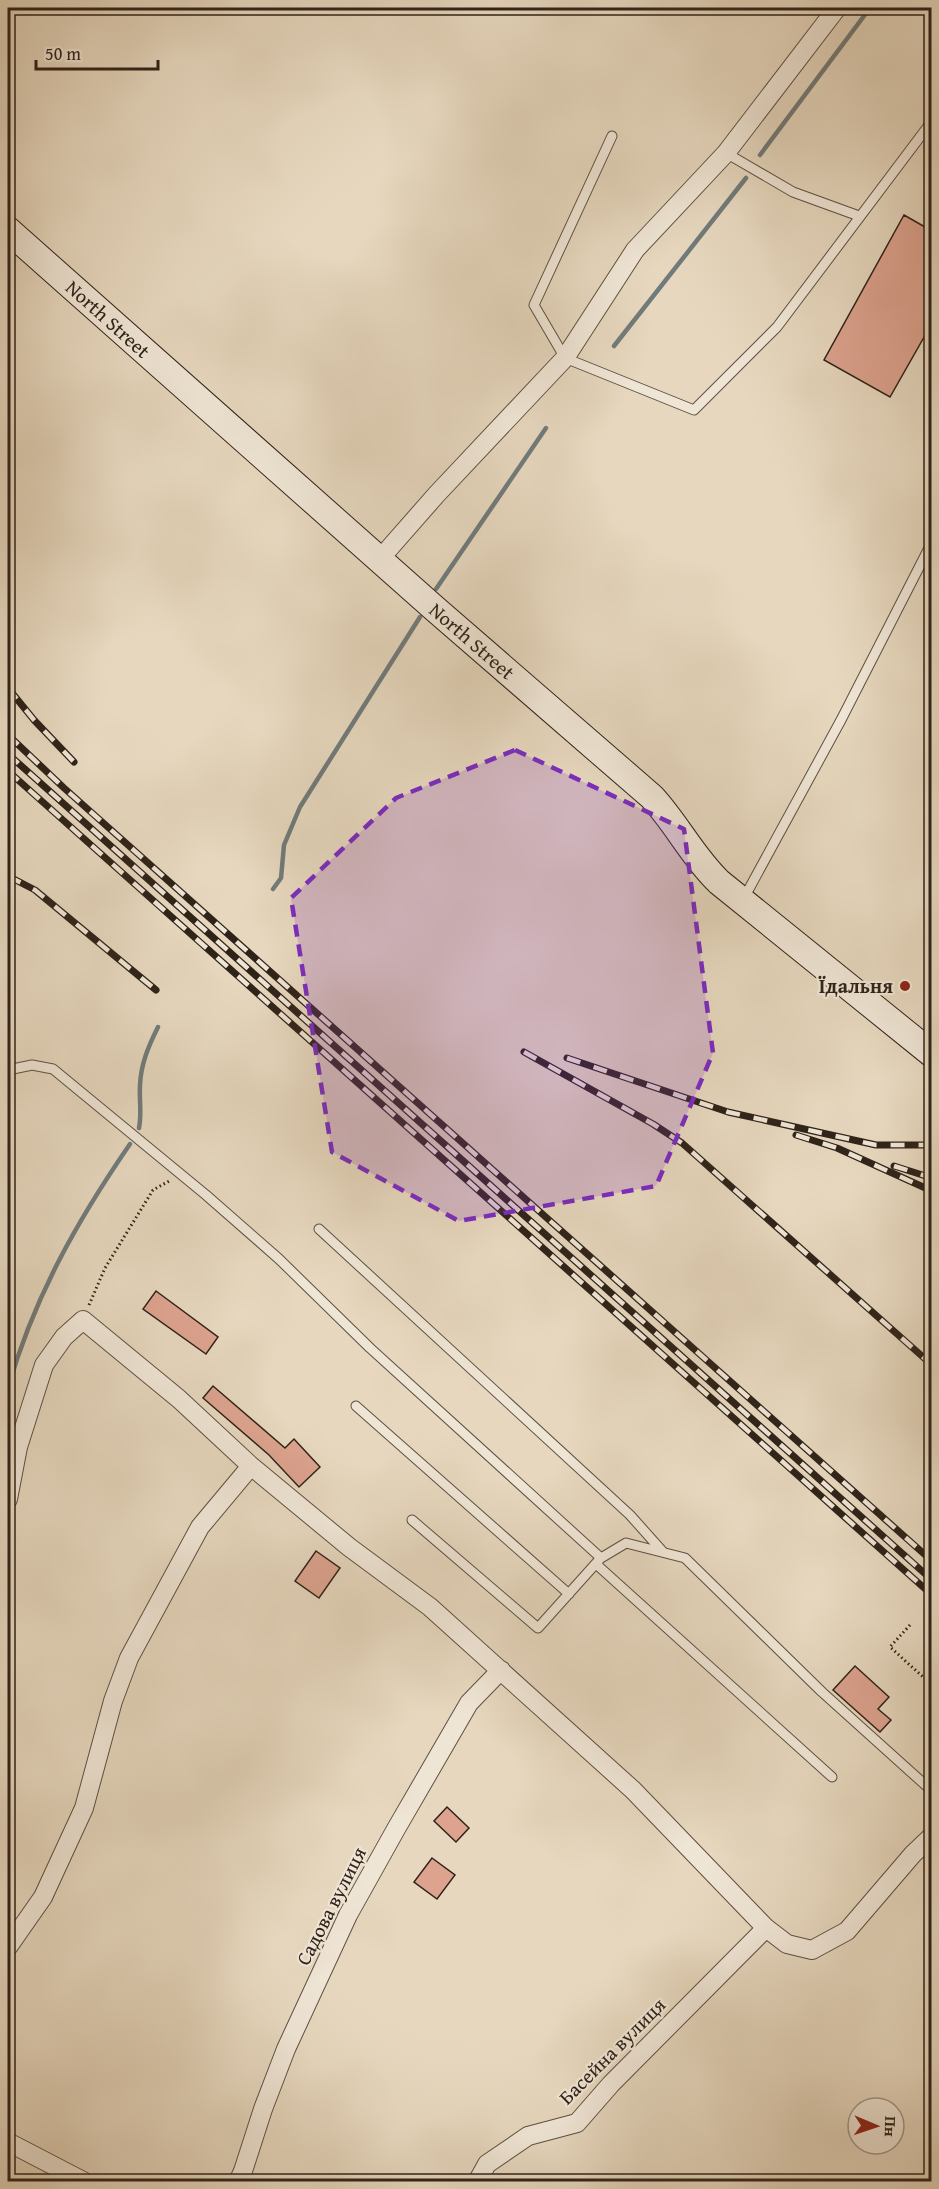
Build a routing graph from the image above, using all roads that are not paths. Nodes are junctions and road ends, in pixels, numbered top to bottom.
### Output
1 (837, 8) edge
2 (932, 121) edge
3 (612, 136) dead end
4 (726, 153) junction
5 (859, 216) junction
6 (8, 230) edge
7 (565, 358) junction
8 (932, 542) edge
9 (379, 560) junction
10 (742, 902) junction
11 (932, 1054) edge
12 (8, 1070) edge
13 (319, 1229) dead end
14 (357, 1406) dead end
15 (251, 1466) junction
16 (8, 1498) edge
17 (412, 1520) dead end
18 (663, 1552) junction
19 (598, 1561) junction
20 (569, 1594) junction
21 (501, 1670) junction
22 (832, 1778) dead end
23 (932, 1791) edge
24 (932, 1836) edge
25 (766, 1928) junction
26 (8, 1947) edge
27 (8, 2142) edge
28 (85, 2181) edge
29 (238, 2181) edge
30 (477, 2181) edge

1 - 4 street
2 - 5 lane
3 - 7 lane
4 - 5 lane
4 - 7 street
5 - 7 lane
6 - 9 street, North Street
7 - 9 street
8 - 10 lane
9 - 10 street, North Street
10 - 11 street, North Street
12 - 19 lane
13 - 18 lane
14 - 20 lane
15 - 16 street
15 - 21 street
15 - 26 street
17 - 20 lane
18 - 19 lane
18 - 23 lane
19 - 20 lane
19 - 22 lane
21 - 25 street
21 - 29 street, Садова вулиця
24 - 25 street
25 - 30 street, Басейна вулиця
27 - 28 street

